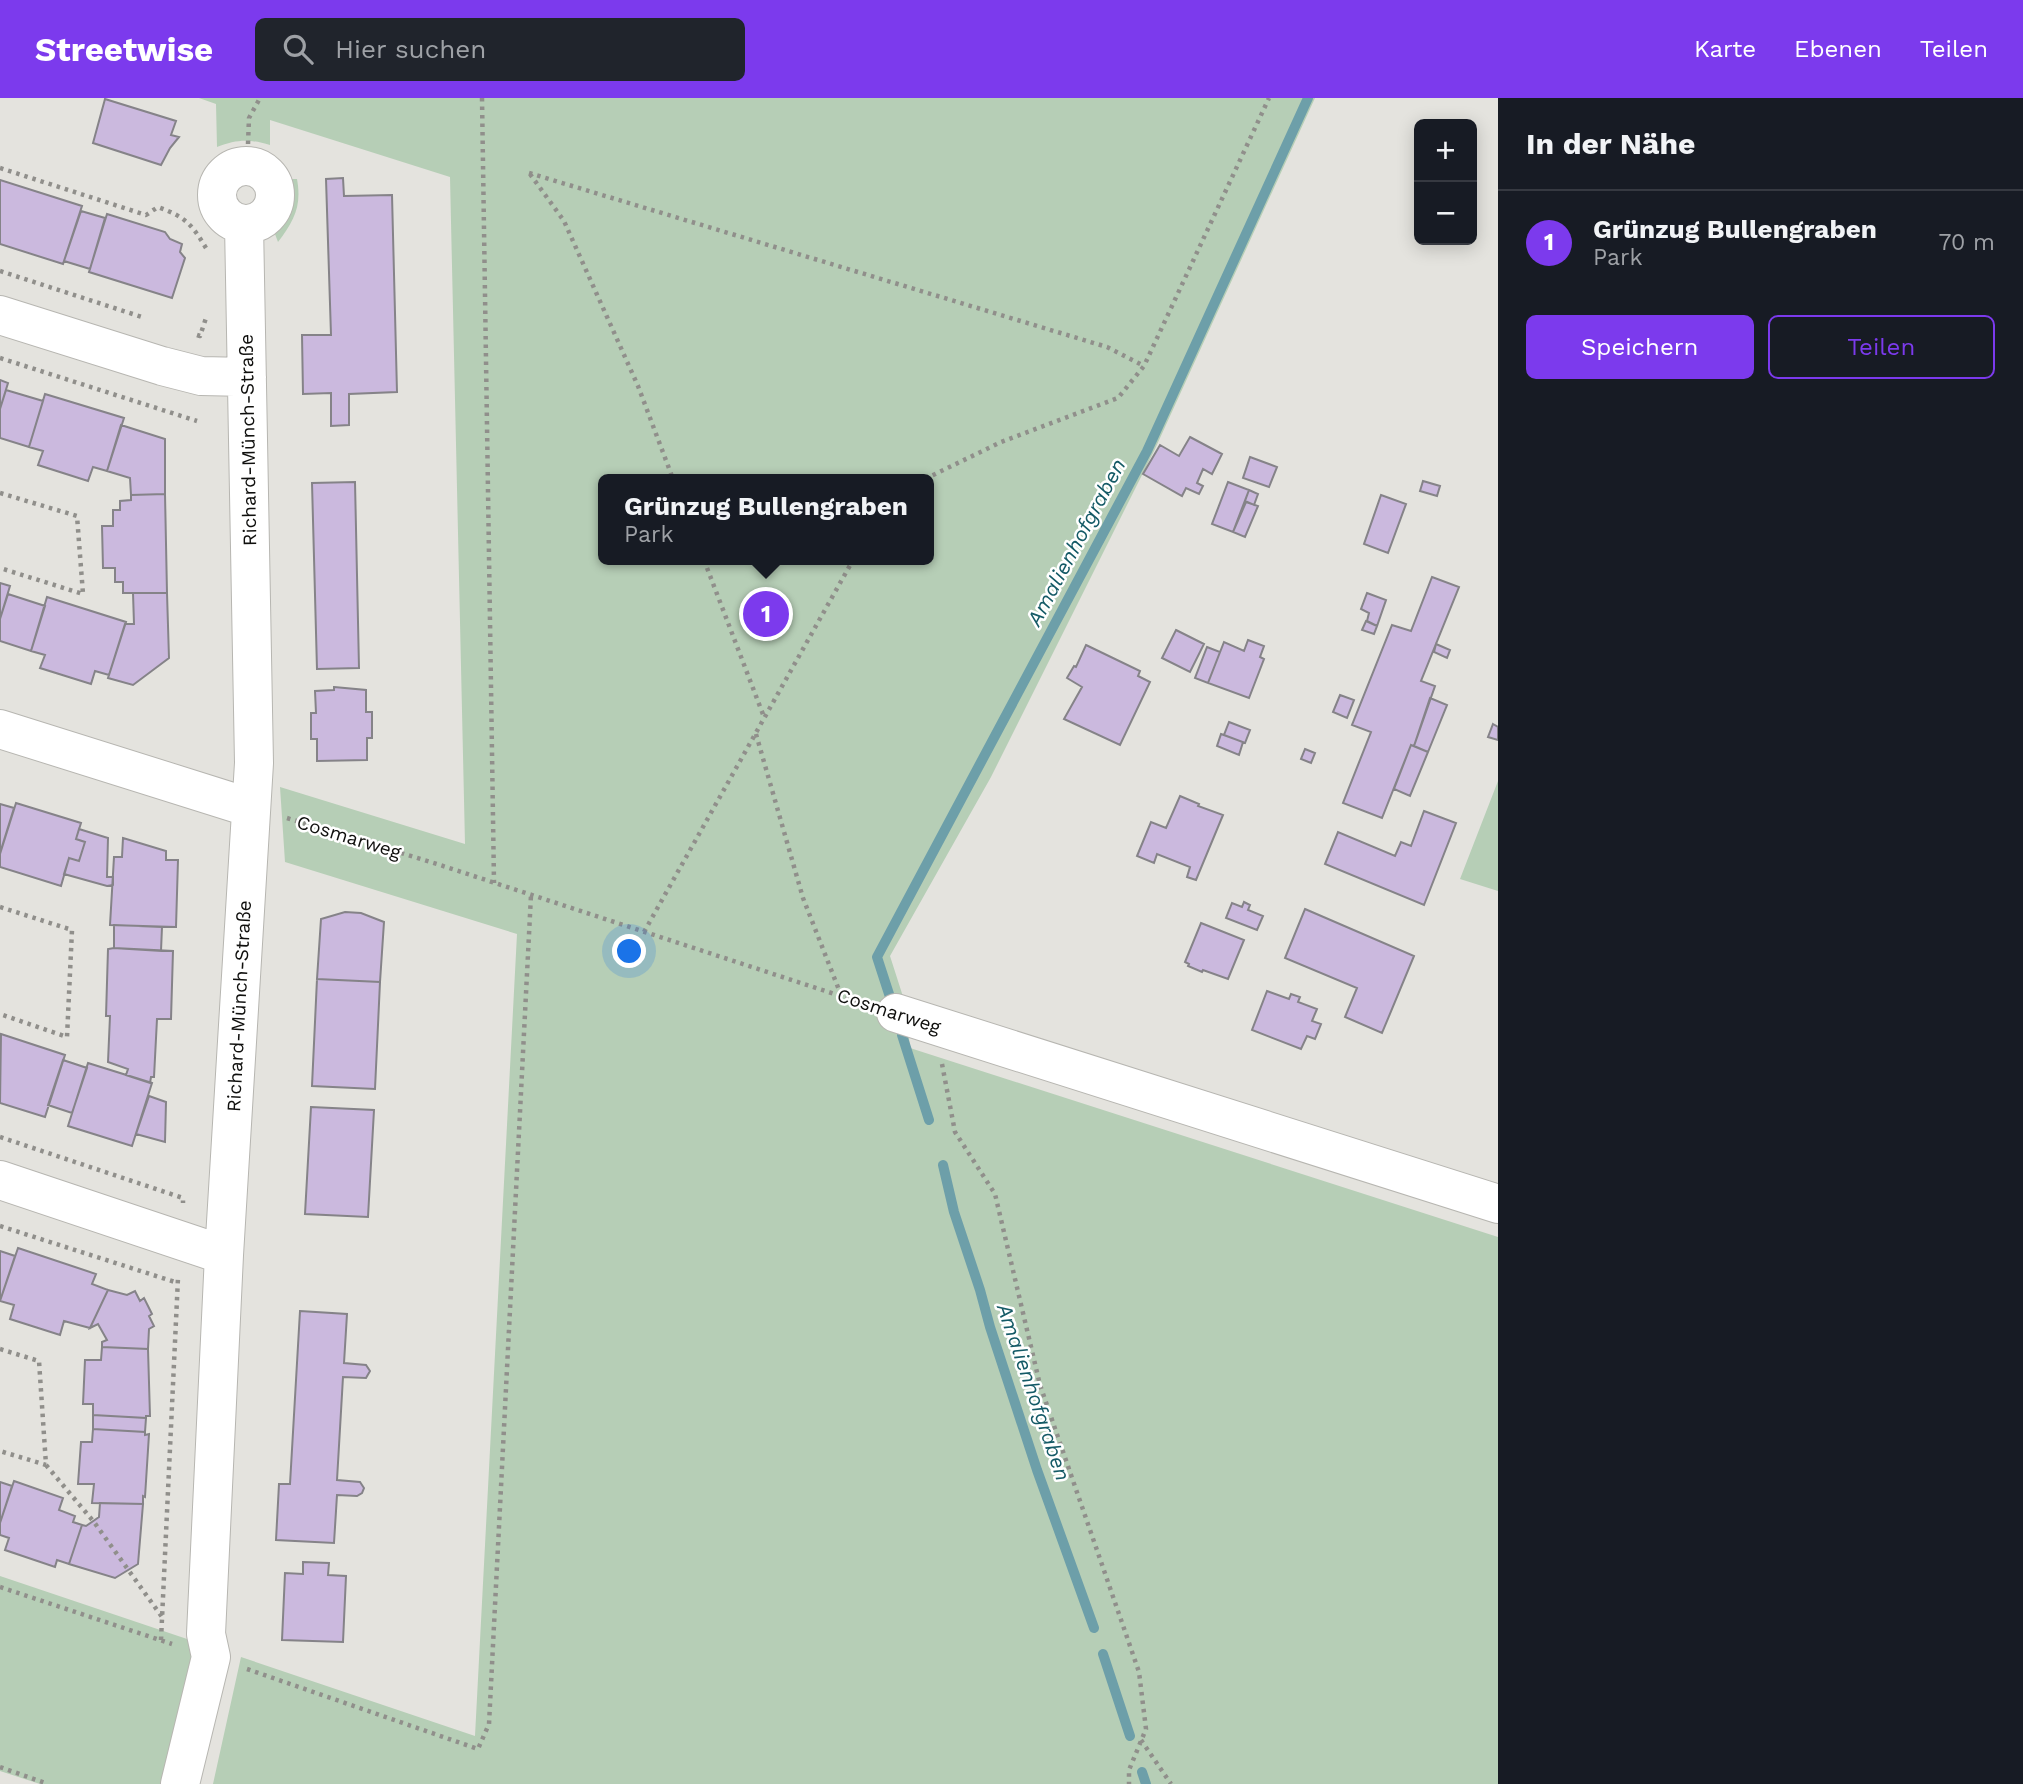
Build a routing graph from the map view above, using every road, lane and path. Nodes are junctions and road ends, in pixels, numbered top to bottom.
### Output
1 (260, 98) edge
2 (482, 98) edge
3 (1269, 98) edge
4 (248, 144) dead end
5 (0, 168) edge
6 (244, 224) dead end
7 (212, 257) dead end
8 (0, 271) edge
9 (0, 315) edge
10 (150, 320) dead end
11 (187, 332) dead end
12 (200, 336) dead end
13 (0, 358) edge
14 (1144, 366) junction
15 (247, 377) junction
16 (197, 421) dead end
17 (671, 474) edge
18 (934, 475) edge
19 (0, 494) edge
20 (706, 565) edge
21 (850, 565) edge
22 (0, 568) edge
23 (765, 718) junction
24 (0, 729) edge
25 (756, 734) junction
26 (266, 812) junction
27 (494, 883) junction
28 (531, 895) junction
29 (0, 907) edge
30 (645, 932) junction
31 (841, 996) junction
32 (896, 1013) joint
33 (0, 1014) edge
34 (934, 1026) junction
35 (0, 1137) edge
36 (0, 1180) edge
37 (1498, 1204) edge
38 (0, 1226) edge
39 (181, 1241) junction
40 (224, 1255) junction
41 (178, 1283) junction
42 (0, 1349) edge
43 (0, 1451) edge
44 (46, 1465) junction
45 (0, 1587) edge
46 (162, 1619) junction
47 (161, 1641) junction
48 (211, 1657) junction
49 (1142, 1740) junction
50 (0, 1767) edge
51 (48, 1784) edge
52 (180, 1784) edge
53 (1129, 1784) edge
54 (1171, 1784) edge

1 - 4 path
2 - 27 path
3 - 14 path
5 - 7 path
6 - 15 street, Richard-Münch-Straße
8 - 10 path
9 - 15 street
11 - 12 path
13 - 16 path
14 - 17 path
14 - 18 path
15 - 26 street, Richard-Münch-Straße
19 - 22 path
20 - 23 path
21 - 23 path
23 - 25 path
24 - 26 street
25 - 30 path
25 - 31 path
26 - 27 path, Cosmarweg
26 - 40 street, Richard-Münch-Straße
27 - 28 path, Cosmarweg
28 - 30 path, Cosmarweg
28 - 48 path
29 - 33 path
30 - 31 path, Cosmarweg
31 - 32 path, Cosmarweg
32 - 34 street, Cosmarweg
34 - 37 street, Cosmarweg
34 - 49 path
35 - 39 path
36 - 39 street
38 - 41 path
39 - 40 street
39 - 41 path
40 - 48 street, Richard-Münch-Straße
41 - 46 path
42 - 44 path
43 - 44 path
44 - 46 path
45 - 47 path
46 - 47 path
47 - 48 path
48 - 52 street, Richard-Münch-Straße
49 - 53 path
49 - 54 path
50 - 51 path

